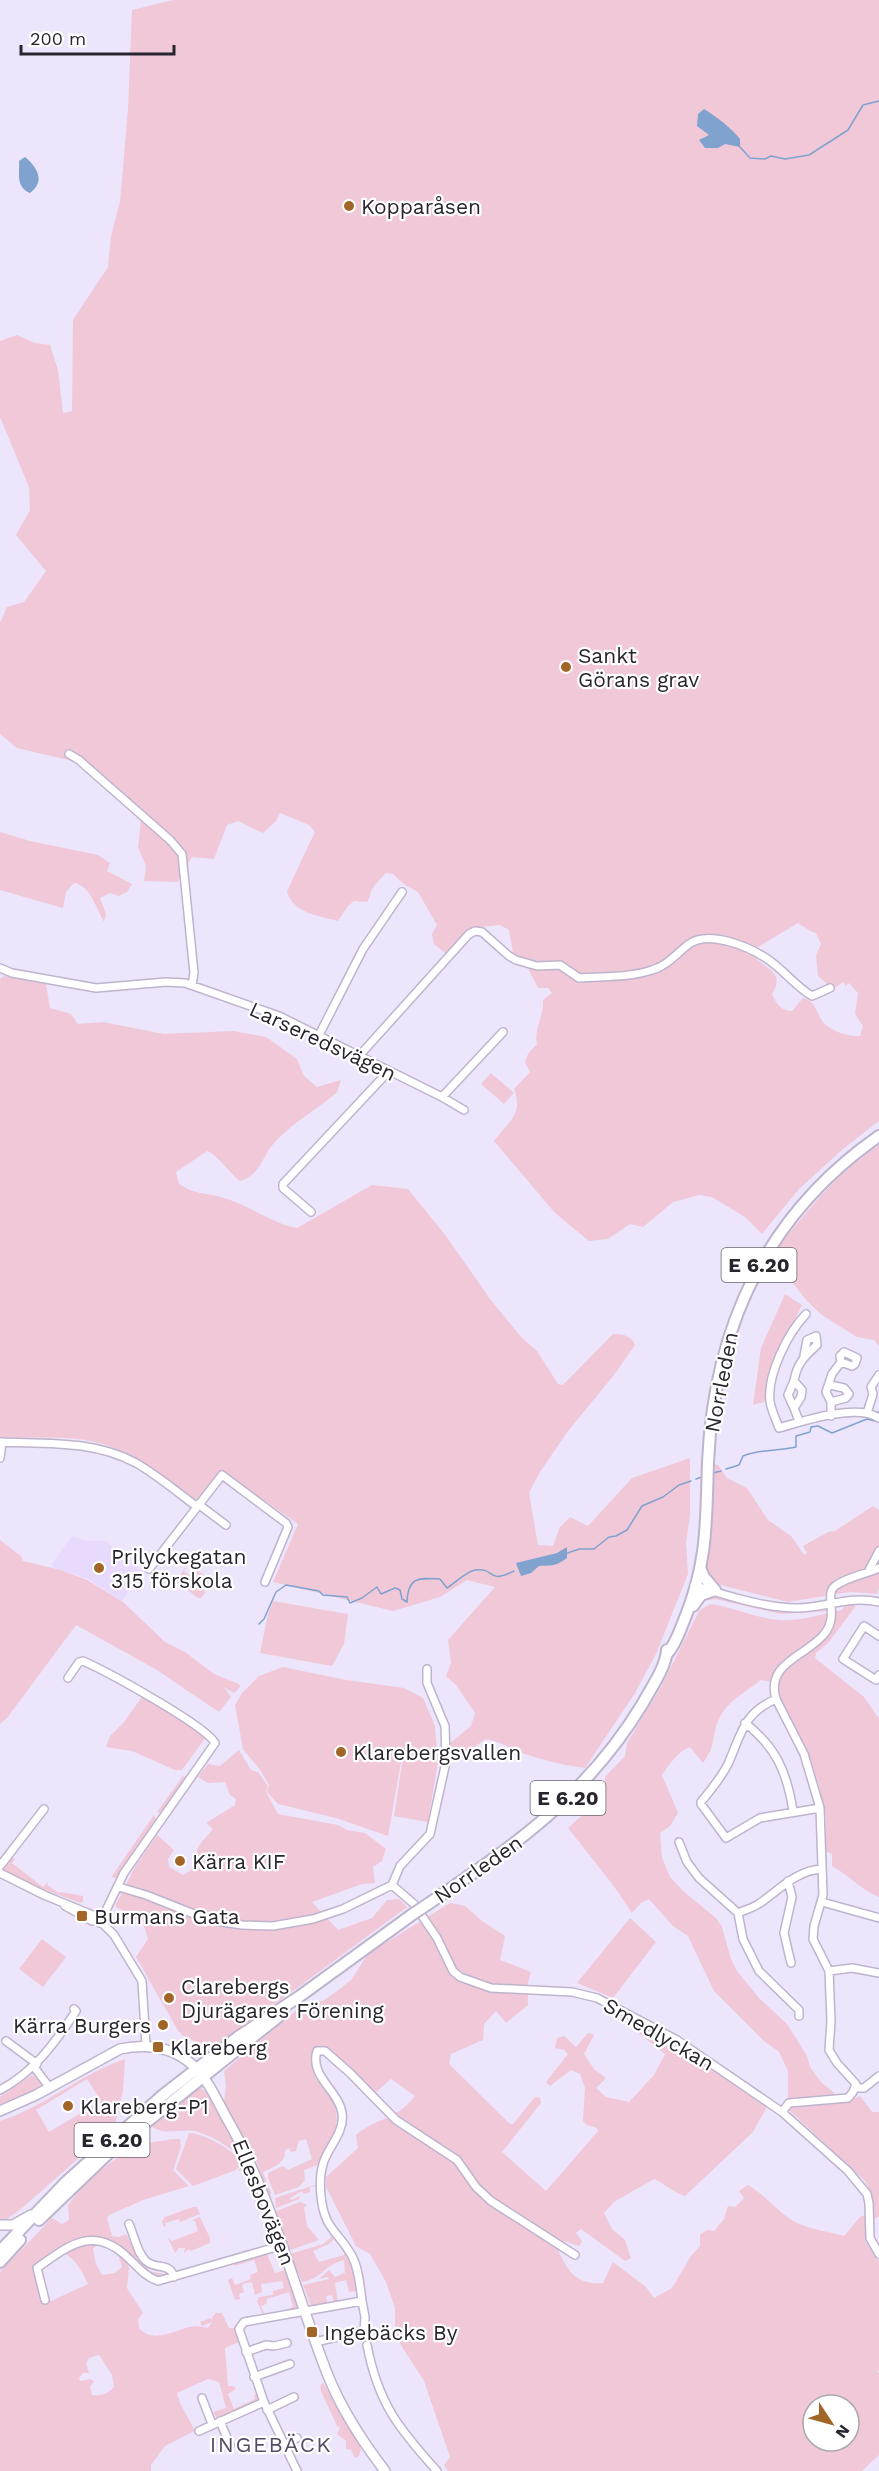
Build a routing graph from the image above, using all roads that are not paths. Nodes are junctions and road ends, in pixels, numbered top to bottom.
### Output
1 (69, 754) dead end
2 (402, 891) dead end
3 (0, 968) edge
4 (192, 985) junction
5 (830, 988) dead end
6 (503, 1032) dead end
7 (318, 1037) junction
8 (359, 1056) junction
9 (388, 1072) junction
10 (442, 1097) junction
11 (464, 1110) dead end
12 (879, 1136) edge
13 (311, 1212) dead end
14 (806, 1314) dead end
15 (804, 1356) dead end
16 (841, 1362) dead end
17 (879, 1375) edge
18 (794, 1381) junction
19 (830, 1385) junction
20 (876, 1393) edge
21 (831, 1401) junction
22 (794, 1408) junction
23 (867, 1413) junction
24 (831, 1416) junction
25 (879, 1418) edge
26 (799, 1421) junction
27 (1, 1442) edge
28 (0, 1458) edge
29 (708, 1466) junction
30 (197, 1505) junction
31 (226, 1525) dead end
32 (879, 1551) edge
33 (879, 1568) edge
34 (149, 1569) dead end
35 (701, 1570) junction
36 (868, 1572) junction
37 (265, 1582) dead end
38 (694, 1586) junction
39 (715, 1590) junction
40 (879, 1602) edge
41 (831, 1603) junction
42 (685, 1619) junction
43 (879, 1636) edge
44 (667, 1654) junction
45 (427, 1670) dead end
46 (879, 1675) edge
47 (68, 1678) dead end
48 (776, 1699) junction
49 (745, 1723) junction
50 (820, 1808) junction
51 (44, 1809) dead end
52 (793, 1811) junction
53 (679, 1842) dead end
54 (0, 1866) edge
55 (822, 1869) junction
56 (0, 1873) edge
57 (788, 1881) junction
58 (392, 1885) junction
59 (118, 1887) junction
60 (822, 1902) junction
61 (738, 1913) junction
62 (879, 1918) edge
63 (100, 1923) junction
64 (791, 1963) dead end
65 (829, 1971) junction
66 (879, 1974) edge
67 (74, 2009) dead end
68 (799, 2016) dead end
69 (6, 2041) dead end
70 (146, 2046) junction
71 (35, 2066) junction
72 (200, 2073) junction
73 (879, 2076) edge
74 (50, 2088) junction
75 (856, 2088) junction
76 (0, 2090) edge
77 (0, 2110) edge
78 (782, 2112) junction
79 (38, 2211) junction
80 (129, 2224) dead end
81 (0, 2225) edge
82 (1, 2245) edge
83 (15, 2245) junction
84 (283, 2245) junction
85 (879, 2254) edge
86 (575, 2255) dead end
87 (0, 2261) edge
88 (174, 2277) junction
89 (45, 2300) dead end
90 (362, 2301) junction
91 (306, 2311) junction
92 (315, 2342) junction
93 (287, 2343) dead end
94 (367, 2345) dead end
95 (246, 2352) junction
96 (290, 2364) dead end
97 (254, 2377) junction
98 (202, 2397) dead end
99 (294, 2397) dead end
100 (264, 2402) junction
101 (267, 2410) junction
102 (216, 2423) junction
103 (199, 2431) dead end
104 (297, 2438) dead end
105 (230, 2445) dead end
106 (284, 2445) junction
107 (296, 2471) edge
108 (385, 2471) edge
109 (437, 2471) edge

1 - 4 street
2 - 7 street
3 - 4 street, Larseredsvägen
4 - 7 street, Larseredsvägen
5 - 8 street
6 - 10 street
7 - 8 street, Larseredsvägen
8 - 9 street, Larseredsvägen
9 - 10 street, Larseredsvägen
9 - 13 street
10 - 11 street, Larseredsvägen
12 - 29 highway, Norrleden / E 6.20
14 - 26 street
15 - 18 street
16 - 19 street
17 - 20 street
18 - 22 street
18 - 22 street
19 - 21 street
19 - 21 street
20 - 23 street
21 - 24 street
22 - 26 street
23 - 24 street
23 - 25 street
24 - 26 street
27 - 28 street
27 - 30 street
29 - 35 highway, Norrleden / E 6.20
29 - 38 highway, Norrleden / E 6.20
30 - 31 street
30 - 34 street
30 - 37 street
32 - 36 street
33 - 36 street
35 - 38 highway, Norrleden / E 6.20
35 - 39 highway
36 - 41 street
38 - 39 street
38 - 42 highway, Norrleden / E 6.20
38 - 44 highway, Norrleden / E 6.20
39 - 41 street
39 - 42 highway
40 - 41 street
41 - 48 street
42 - 44 highway, Norrleden / E 6.20
43 - 46 street
44 - 72 highway, Norrleden / E 6.20, bridge
45 - 58 street
47 - 59 street
48 - 49 street
48 - 50 street
49 - 52 street
49 - 52 street
50 - 52 street
50 - 55 street
51 - 54 street
53 - 61 street
55 - 57 street
55 - 60 street
56 - 63 street
57 - 61 street
57 - 64 street
58 - 59 street
58 - 78 street, Smedlyckan
59 - 63 street
60 - 62 street
60 - 65 street
61 - 68 street
63 - 70 street
65 - 66 street
65 - 75 street
67 - 71 street
69 - 71 street
70 - 72 main road, Ellesbovägen
70 - 74 main road, Ellesbovägen
71 - 74 street
71 - 76 street
72 - 79 highway, Norrleden / E 6.20
72 - 83 highway, Norrleden / E 6.20
72 - 84 main road, Ellesbovägen
73 - 75 street
74 - 77 main road, Ellesbovägen
75 - 78 street
78 - 85 street, Smedlyckan
79 - 81 main road
79 - 82 highway, Norrleden / E 6.20
80 - 88 street
82 - 83 main road
82 - 87 main road
83 - 87 highway, Norrleden / E 6.20
84 - 88 street
84 - 91 main road, Ellesbovägen
86 - 90 street
88 - 89 street
90 - 91 street
90 - 92 street
91 - 92 main road, Ellesbovägen
91 - 95 street
92 - 108 main road, Ellesbovägen
93 - 95 street
94 - 109 street
95 - 97 street
96 - 97 street
97 - 100 street
98 - 102 street
99 - 101 street
100 - 101 street
100 - 102 street
101 - 106 street
102 - 103 street
102 - 105 street
104 - 106 street
106 - 107 street

